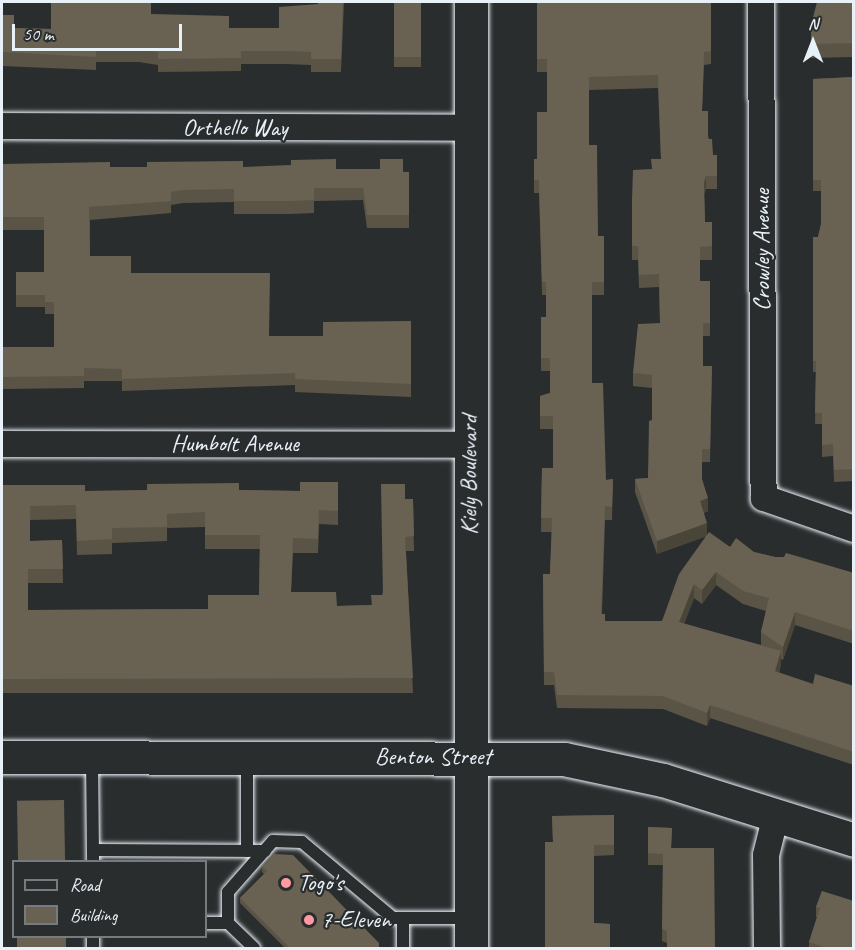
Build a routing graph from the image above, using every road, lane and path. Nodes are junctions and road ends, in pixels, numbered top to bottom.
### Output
1 (471, 2) edge
2 (761, 2) edge
3 (2, 126) edge
4 (469, 128) junction
5 (2, 444) edge
6 (469, 445) junction
7 (854, 529) edge
8 (470, 756) junction
9 (2, 758) edge
10 (92, 758) junction
11 (247, 758) junction
12 (776, 815) junction
13 (854, 840) edge
14 (247, 851) junction
15 (265, 851) junction
16 (93, 856) edge
17 (404, 918) junction
18 (207, 923) edge
19 (228, 923) junction
20 (471, 933) edge
21 (254, 948) edge
22 (403, 948) edge
23 (767, 948) edge

1 - 4 main road, Kiely Boulevard
2 - 7 street, Crowley Avenue
3 - 4 street, Orthello Way
4 - 6 main road, Kiely Boulevard
5 - 6 street, Humbolt Avenue
6 - 8 main road, Kiely Boulevard
8 - 11 main road, Benton Street
8 - 12 main road, Benton Street
8 - 20 main road, Kiely Boulevard
9 - 10 main road, Benton Street
10 - 11 main road, Benton Street
10 - 16 lane
11 - 14 lane
12 - 13 main road, Benton Street
12 - 23 street
14 - 15 lane
14 - 16 lane
15 - 17 lane
15 - 19 lane
17 - 20 lane
17 - 22 lane
18 - 19 lane
19 - 21 lane

